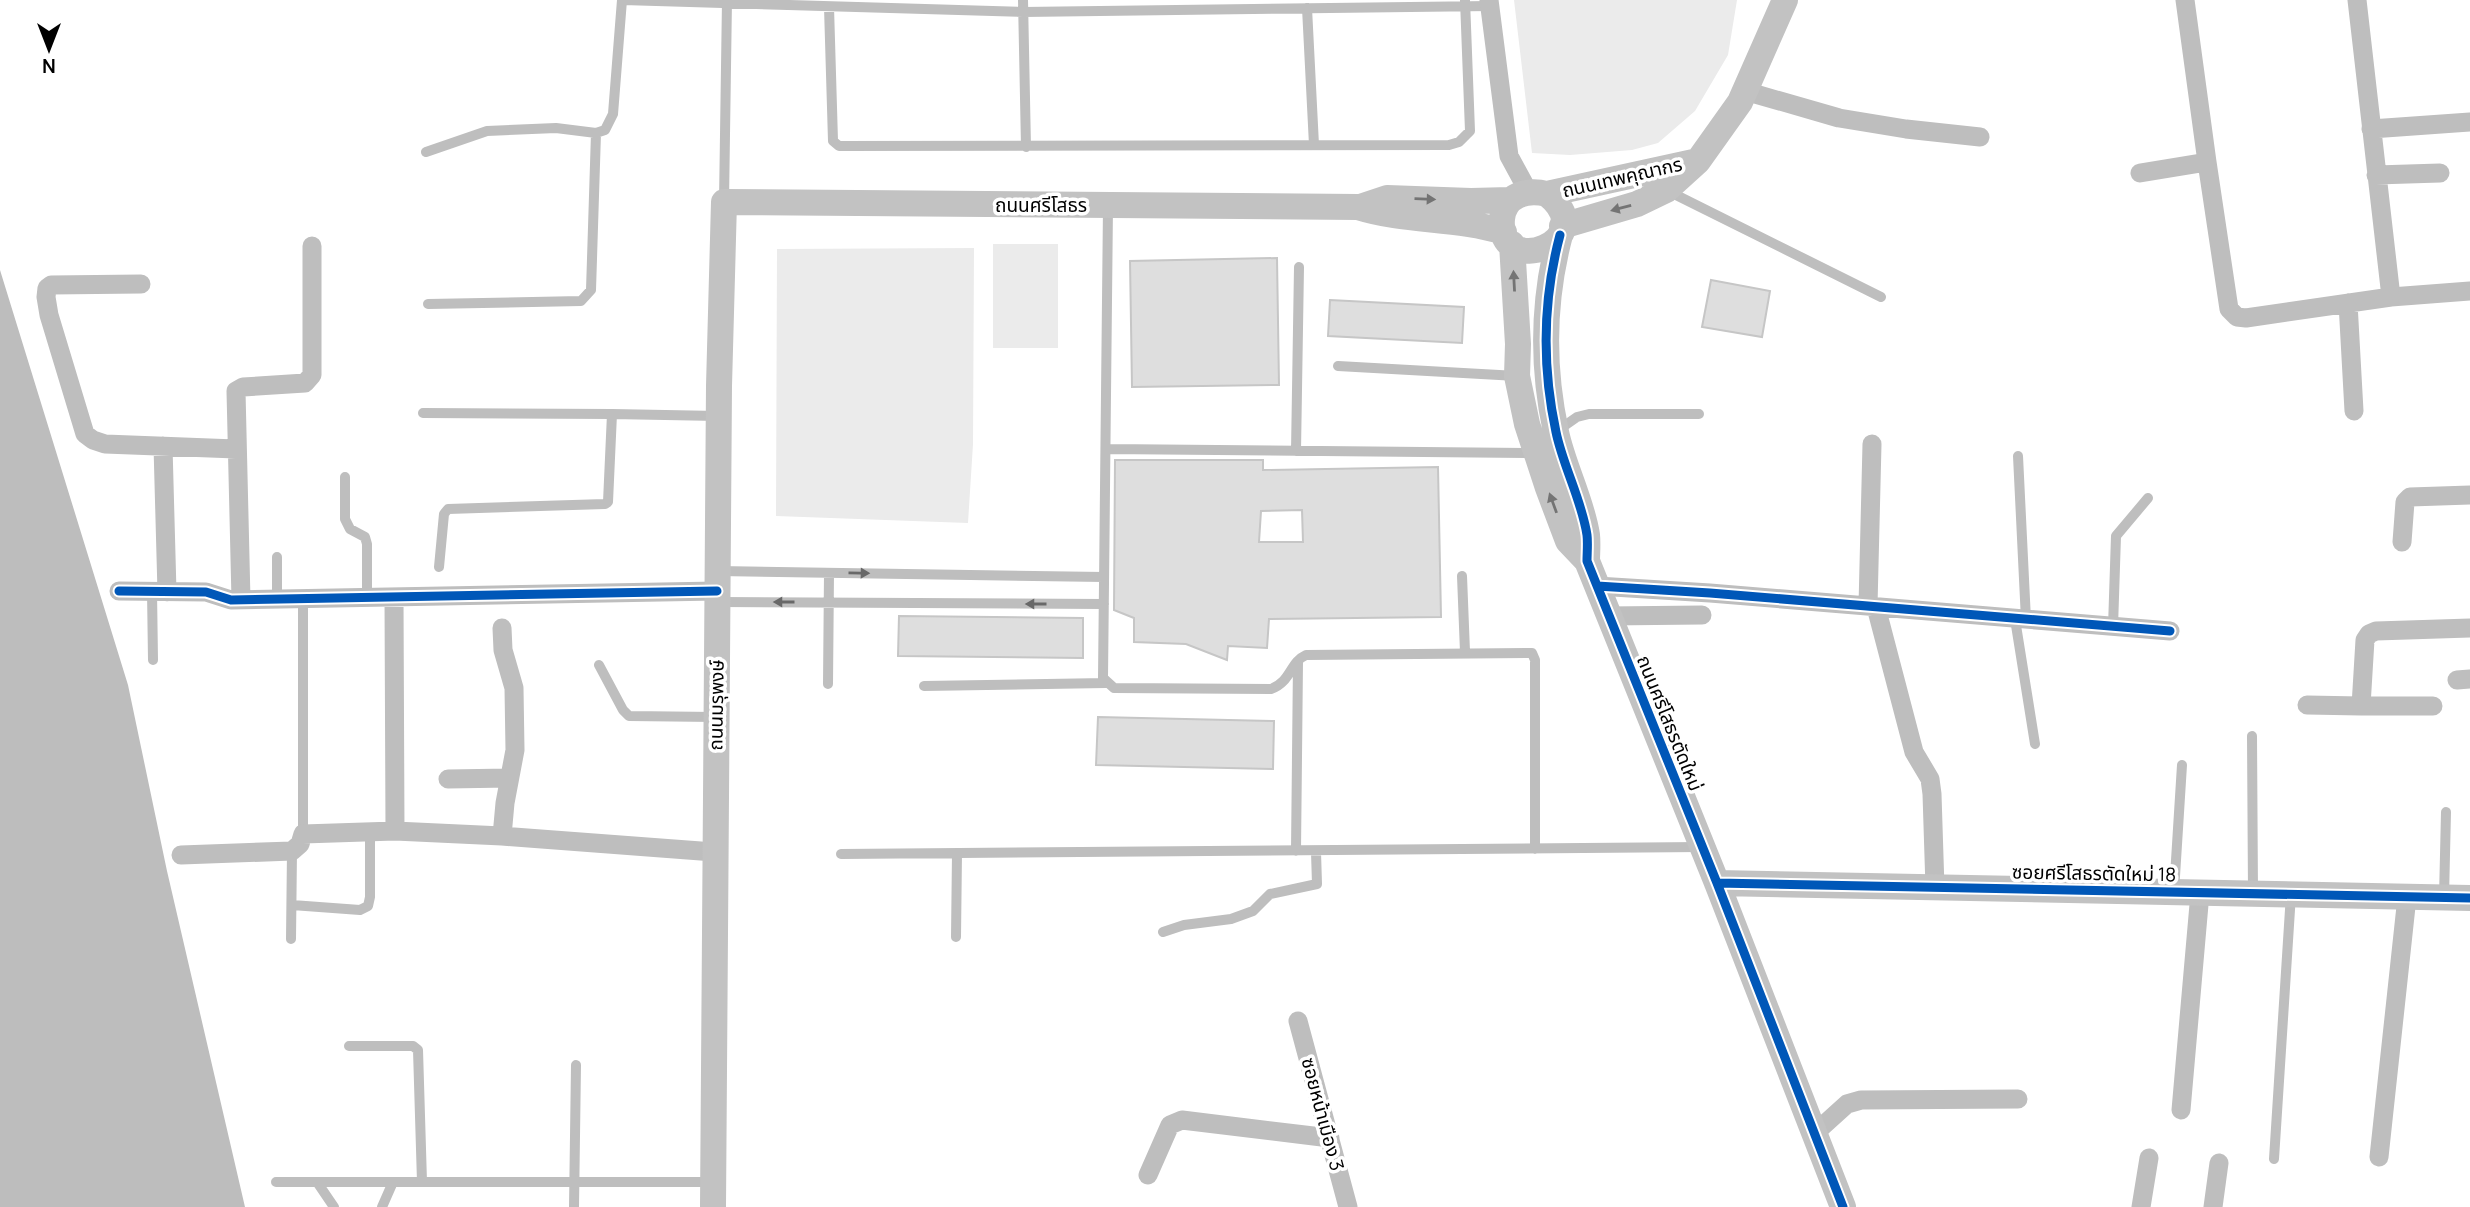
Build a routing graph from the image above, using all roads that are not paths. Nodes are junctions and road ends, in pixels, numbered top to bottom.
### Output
1 (622, 0) edge
2 (1023, 0) edge
3 (1785, 0) edge
4 (2185, 0) edge
5 (2357, 0) edge
6 (727, 2) edge
7 (1465, 3) edge
8 (1489, 3) edge
9 (887, 5) edge
10 (1161, 5) edge
11 (830, 7) junction
12 (1307, 8) junction
13 (1023, 12) junction
14 (1745, 91) junction
15 (2470, 122) edge
16 (2371, 129) junction
17 (596, 133) junction
18 (1980, 137) dead end
19 (1314, 145) junction
20 (1026, 147) junction
21 (426, 152) dead end
22 (1698, 161) junction
23 (2207, 162) junction
24 (2140, 173) dead end
25 (2440, 173) dead end
26 (2376, 175) junction
27 (1666, 190) junction
28 (1529, 195) junction
29 (724, 202) junction
30 (1108, 205) junction
31 (1359, 207) junction
32 (1561, 231) junction
33 (1508, 238) junction
34 (312, 246) dead end
35 (1299, 267) dead end
36 (141, 284) dead end
37 (2470, 291) edge
38 (1881, 297) dead end
39 (2391, 297) junction
40 (2348, 303) junction
41 (428, 304) dead end
42 (1338, 366) dead end
43 (1517, 376) junction
44 (2354, 411) dead end
45 (424, 412) dead end
46 (612, 414) junction
47 (1699, 414) dead end
48 (719, 416) junction
49 (1556, 432) junction
50 (1872, 444) dead end
51 (163, 446) junction
52 (236, 449) junction
53 (1107, 449) junction
54 (1296, 451) junction
55 (1536, 453) junction
56 (2018, 456) dead end
57 (345, 477) dead end
58 (2470, 495) edge
59 (2148, 498) dead end
60 (2402, 542) dead end
61 (277, 557) dead end
62 (1587, 561) junction
63 (439, 567) dead end
64 (829, 573) junction
65 (1462, 576) dead end
66 (1104, 577) junction
67 (1597, 586) junction
68 (717, 588) junction
69 (119, 591) dead end
70 (159, 591) junction
71 (367, 597) junction
72 (394, 597) junction
73 (277, 599) junction
74 (303, 599) junction
75 (241, 600) junction
76 (828, 603) junction
77 (1104, 604) junction
78 (1872, 606) junction
79 (1702, 615) dead end
80 (1608, 616) junction
81 (2020, 619) junction
82 (2113, 627) junction
83 (502, 628) dead end
84 (2470, 628) edge
85 (2170, 631) dead end
86 (1465, 652) junction
87 (1298, 658) junction
88 (153, 660) dead end
89 (599, 666) dead end
90 (1106, 682) junction
91 (828, 684) dead end
92 (923, 685) dead end
93 (2307, 705) dead end
94 (2361, 706) junction
95 (2433, 706) dead end
96 (716, 717) junction
97 (2252, 736) dead end
98 (2035, 744) dead end
99 (2182, 765) dead end
100 (448, 779) dead end
101 (509, 779) junction
102 (2446, 812) dead end
103 (394, 831) junction
104 (370, 832) junction
105 (303, 834) junction
106 (502, 836) junction
107 (1702, 848) junction
108 (1535, 849) junction
109 (292, 851) junction
110 (1296, 851) junction
111 (715, 852) junction
112 (1316, 852) junction
113 (957, 853) junction
114 (841, 854) dead end
115 (181, 855) dead end
116 (1717, 883) junction
117 (1935, 888) junction
118 (2187, 892) junction
119 (2253, 894) junction
120 (2291, 894) junction
121 (2407, 897) junction
122 (2444, 897) junction
123 (2470, 898) edge
124 (292, 905) junction
125 (1164, 932) dead end
126 (956, 937) dead end
127 (291, 939) dead end
128 (1298, 1021) dead end
129 (349, 1046) dead end
130 (576, 1065) dead end
131 (2018, 1099) dead end
132 (2181, 1110) dead end
133 (1816, 1132) junction
134 (1330, 1138) junction
135 (2379, 1157) dead end
136 (2149, 1158) dead end
137 (2274, 1159) dead end
138 (2219, 1163) dead end
139 (1148, 1175) dead end
140 (276, 1182) dead end
141 (317, 1182) junction
142 (393, 1182) junction
143 (422, 1182) junction
144 (575, 1182) junction
145 (713, 1194) edge
146 (334, 1207) edge
147 (382, 1207) edge
148 (574, 1207) edge
149 (1348, 1207) edge
150 (1843, 1207) edge
151 (2141, 1207) edge
152 (2213, 1207) edge

1 - 6 lane
1 - 17 lane
2 - 13 lane
3 - 14 main road, ถนนเทพคุณากร
4 - 23 street
5 - 16 street
6 - 11 lane
6 - 29 lane
7 - 8 lane
7 - 12 lane
7 - 19 lane
8 - 28 street
9 - 11 lane
9 - 13 lane
10 - 12 lane
10 - 13 lane
11 - 20 lane
12 - 19 lane
13 - 20 lane
14 - 18 street
14 - 22 main road, ถนนเทพคุณากร
15 - 16 street
16 - 26 street
17 - 21 lane
17 - 41 lane
19 - 20 lane
22 - 27 main road, ถนนเทพคุณากร
22 - 28 main road, ถนนเทพคุณากร
23 - 24 street
23 - 40 street
25 - 26 street
26 - 39 street
27 -> 32 main road, ถนนเทพคุณากร
27 - 38 lane
31 -> 28 main road, ถนนศรีโสธร
28 - 32 main road
28 - 33 main road
29 - 30 main road, ถนนศรีโสธร
29 - 48 main road, ถนนมรุพงษ์
30 - 31 main road, ถนนศรีโสธร
30 - 53 lane
31 - 33 main road, ถนนศรีโสธร
32 - 33 main road
32 - 49 main road, ถนนศรีโสธรตัดใหม่
43 -> 33 main road, ถนนศรีโสธรตัดใหม่
34 - 52 street
35 - 54 lane
36 - 51 street
37 - 39 street
39 - 40 street
40 - 44 street
42 - 43 lane
43 - 55 main road, ถนนศรีโสธรตัดใหม่
45 - 46 lane
46 - 48 lane
46 - 63 lane
47 - 49 lane
48 - 68 main road, ถนนมรุพงษ์
49 - 62 main road, ถนนศรีโสธรตัดใหม่
50 - 78 street
51 - 52 street
51 - 70 street
52 - 75 street
53 - 54 lane
53 - 66 lane
54 - 55 lane
62 -> 55 main road, ถนนศรีโสธรตัดใหม่
56 - 81 lane
57 - 71 lane
58 - 60 street
59 - 82 lane
61 - 73 lane
62 - 67 main road, ถนนศรีโสธรตัดใหม่
64 -> 66 lane
64 - 68 lane
64 - 76 lane
65 - 86 lane
66 - 77 lane
67 - 78 street
67 - 80 main road, ถนนศรีโสธรตัดใหม่
68 - 72 street
76 -> 68 lane
68 - 96 main road, ถนนมรุพงษ์
69 - 70 street
70 - 75 street
70 - 88 lane
71 - 72 street
71 - 74 street
72 - 103 street
73 - 74 street
73 - 75 street
74 - 105 lane
77 -> 76 lane
76 - 91 lane
77 - 90 lane
78 - 81 street
78 - 117 street
79 - 80 street
80 - 107 main road, ถนนศรีโสธรตัดใหม่
81 - 82 street
81 - 98 lane
82 - 85 street
83 - 101 street
84 - 94 street
86 - 87 lane
86 - 108 lane
87 - 90 lane
87 - 110 lane
89 - 96 lane
90 - 92 lane
93 - 94 street
94 - 95 street
96 - 111 main road, ถนนมรุพงษ์
97 - 119 lane
99 - 118 lane
100 - 101 street
101 - 106 street
102 - 122 lane
103 - 104 street
103 - 106 street
104 - 105 street
104 - 124 lane
105 - 109 street
106 - 111 street
107 - 108 lane
107 - 116 main road, ถนนศรีโสธรตัดใหม่
108 - 112 lane
109 - 115 street
109 - 124 lane
110 - 112 lane
110 - 113 lane
111 - 145 main road, ถนนมรุพงษ์
112 - 125 lane
113 - 114 lane
113 - 126 lane
116 - 117 main road, ซอยศรีโสธรตัดใหม่ 18
116 - 133 main road, ถนนศรีโสธรตัดใหม่
117 - 118 main road, ซอยศรีโสธรตัดใหม่ 18
118 - 119 main road, ซอยศรีโสธรตัดใหม่ 18
118 - 132 street
119 - 120 main road, ซอยศรีโสธรตัดใหม่ 18
120 - 121 main road, ซอยศรีโสธรตัดใหม่ 18
120 - 137 lane
121 - 122 main road, ซอยศรีโสธรตัดใหม่ 18
121 - 135 street
122 - 123 main road, ซอยศรีโสธรตัดใหม่ 18
124 - 127 lane
128 - 134 street, ซอยหน้าเมือง 3
129 - 143 lane
130 - 144 lane
131 - 133 street
133 - 150 main road, ถนนศรีโสธรตัดใหม่
134 - 139 street
134 - 149 street, ซอยหน้าเมือง 3
136 - 151 street
138 - 152 street
140 - 141 lane
141 - 142 lane
141 - 146 lane
142 - 143 lane
142 - 147 lane
143 - 144 lane
144 - 145 lane
144 - 148 lane

